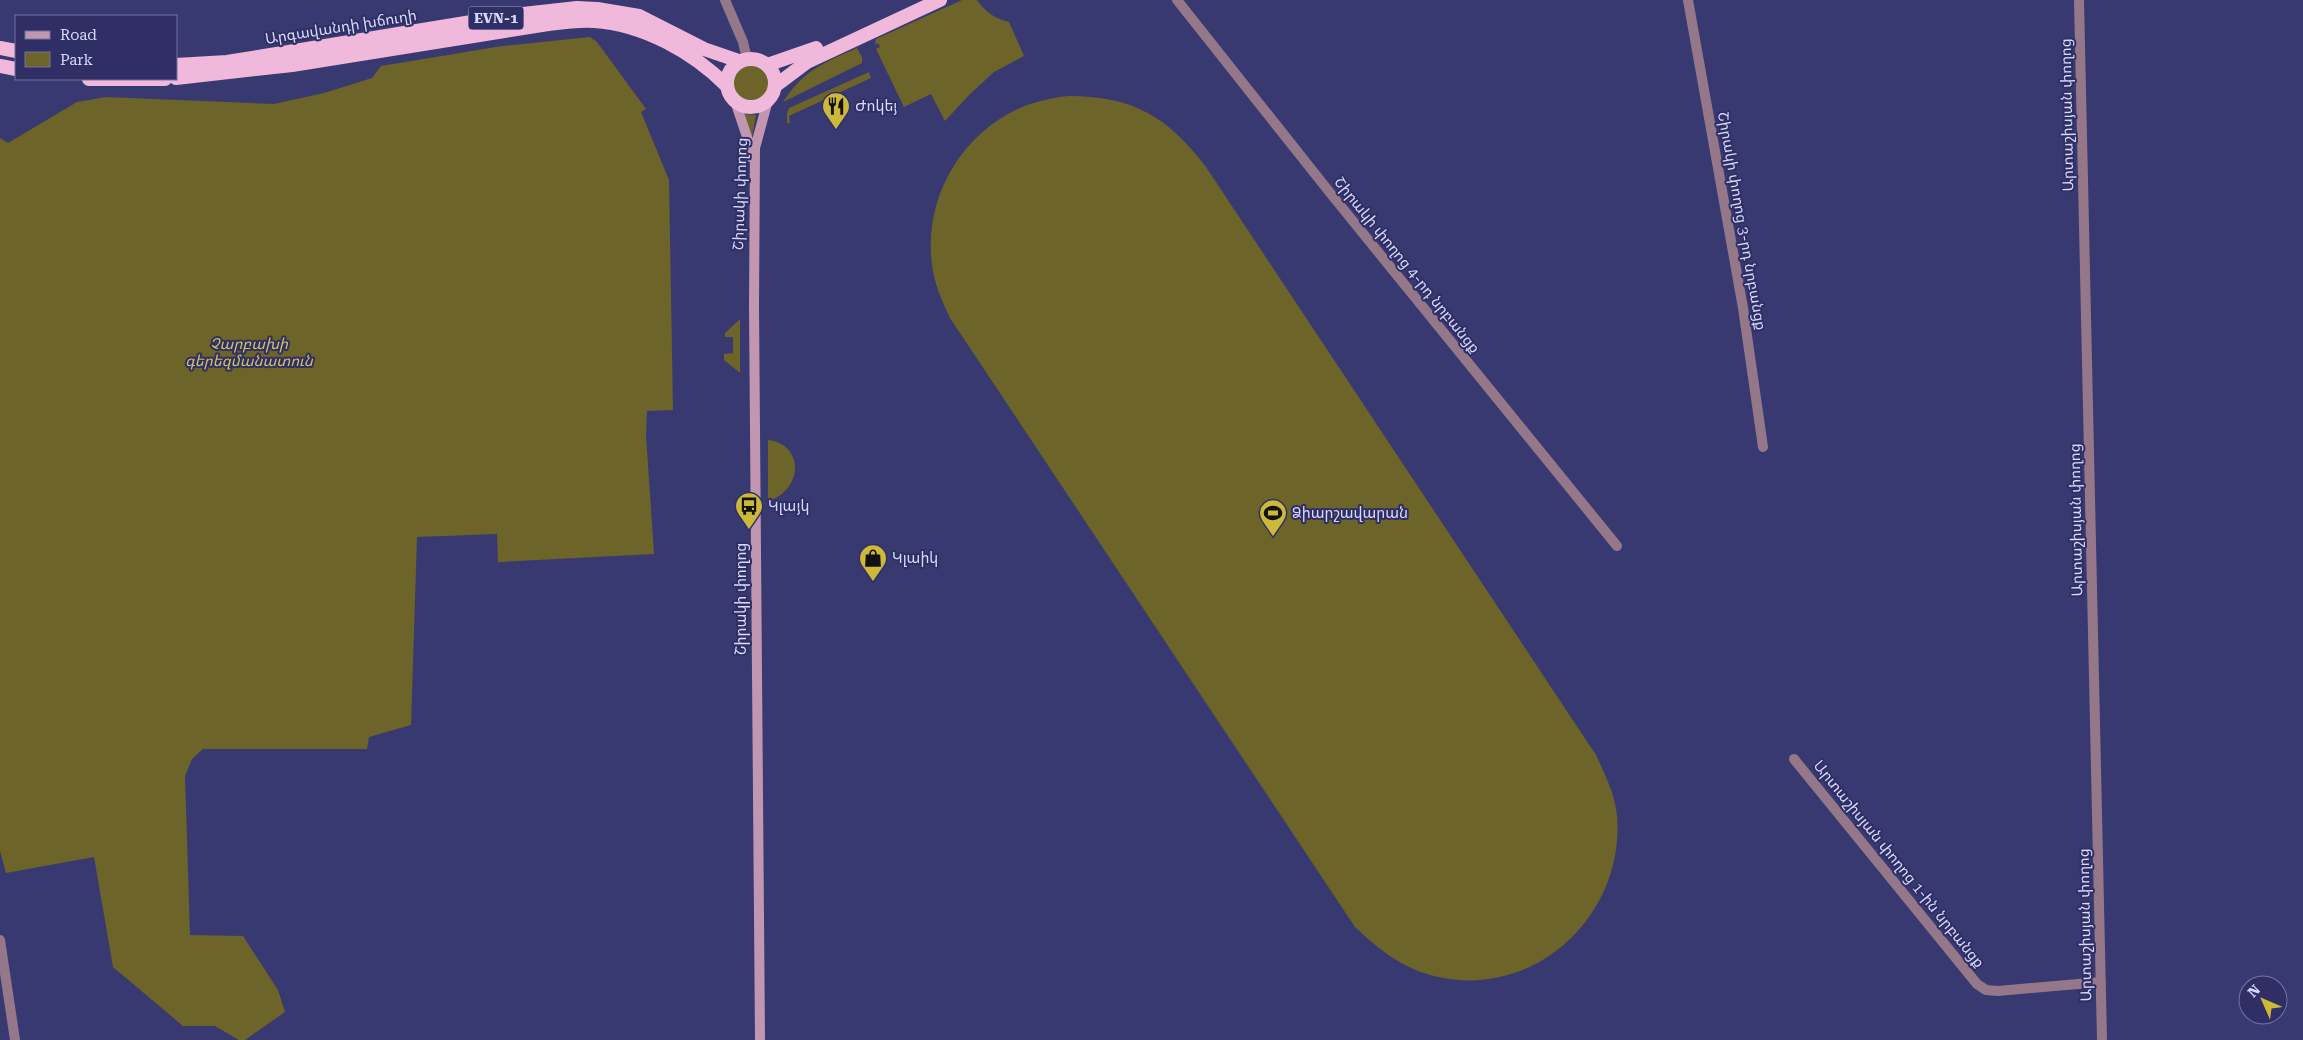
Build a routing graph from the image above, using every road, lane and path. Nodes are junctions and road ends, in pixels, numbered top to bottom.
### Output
1 (725, 0) edge
2 (919, 0) edge
3 (940, 0) edge
4 (1177, 0) edge
5 (1688, 0) edge
6 (2079, 0) edge
7 (0, 48) edge
8 (15, 51) edge
9 (743, 60) junction
10 (178, 65) edge
11 (767, 65) junction
12 (0, 66) edge
13 (15, 69) edge
14 (178, 78) edge
15 (727, 86) junction
16 (775, 86) junction
17 (768, 100) junction
18 (735, 102) junction
19 (1763, 447) dead end
20 (1617, 546) dead end
21 (1794, 759) dead end
22 (0, 940) edge
23 (2101, 982) junction
24 (15, 1038) edge
25 (756, 1040) edge
26 (760, 1040) edge
27 (2102, 1040) edge

1 - 9 street
2 - 11 highway
3 - 16 highway, Շիրակի փողոց
4 - 20 street, Շիրակի փողոց 4-րդ նրբանցք
5 - 19 street, Շիրակի փողոց 3-րդ նրբանցք
6 - 23 street, Արտաշիսյան փողոց
7 - 8 highway
9 - 10 highway, Արգավանդի խճուղի / EVN-1
9 - 11 highway, EVN-1
9 - 15 highway
11 - 16 highway
12 - 13 highway
14 - 15 highway, Արգավանդի խճուղի / EVN-1
15 - 18 highway, Շիրակի փողոց / EVN-1
16 - 17 highway, Շիրակի փողոց
17 - 18 highway
17 - 26 main road, Շիրակի փողոց
18 - 25 main road, Շիրակի փողոց
21 - 23 street, Արտաշիսյան փողոց 1-ին նրբանցք
22 - 24 street
23 - 27 street, Արտաշիսյան փողոց

